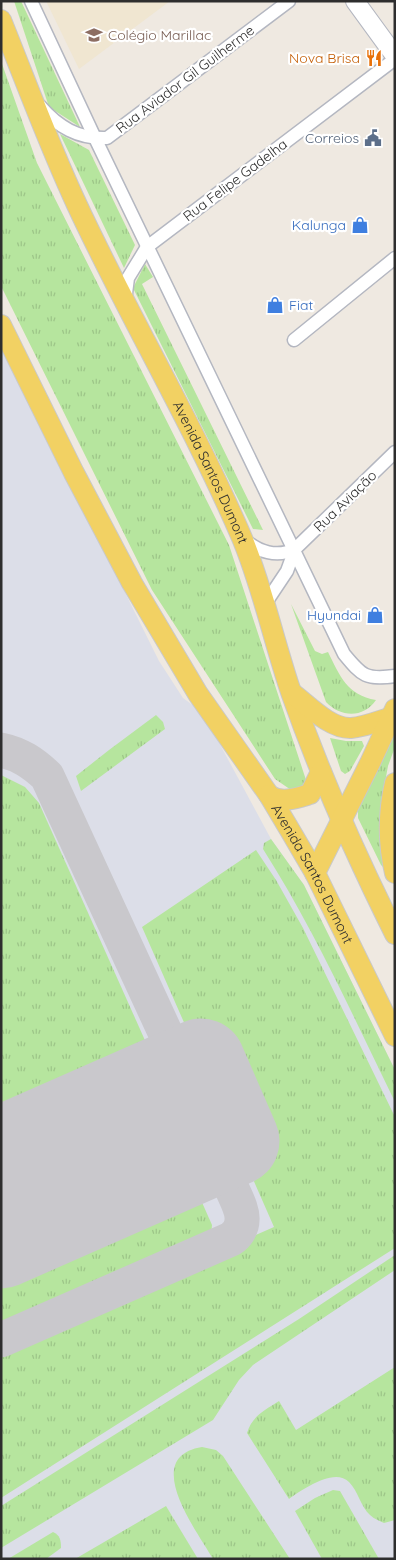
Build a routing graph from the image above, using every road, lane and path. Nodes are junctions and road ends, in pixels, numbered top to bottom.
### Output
1 (31, 1) edge
2 (289, 1) edge
3 (354, 1) edge
4 (3, 27) edge
5 (395, 58) edge
6 (31, 94) junction
7 (95, 138) junction
8 (147, 247) junction
9 (395, 258) edge
10 (125, 302) junction
11 (1, 325) edge
12 (294, 340) dead end
13 (395, 452) edge
14 (241, 536) junction
15 (294, 549) junction
16 (265, 604) junction
17 (395, 676) edge
18 (292, 693) junction
19 (393, 713) edge
20 (321, 772) junction
21 (395, 783) edge
22 (269, 795) junction
23 (340, 821) junction
24 (315, 873) junction
25 (395, 873) edge
26 (395, 934) edge
27 (395, 1036) edge

1 - 7 street
2 - 7 street, Rua Aviador Gil Guilherme
3 - 5 main road
4 - 6 main road, Avenida Santos Dumont
5 - 8 street, Rua Felipe Gadelha
6 - 7 street
6 - 10 main road, Avenida Santos Dumont
7 - 8 street
8 - 10 street, Rua Felipe Gadelha
8 - 15 street
9 - 12 street
10 - 14 main road, Avenida Santos Dumont
11 - 22 main road, Avenida Santos Dumont
13 - 15 street, Rua Aviação
14 - 15 street
14 - 16 main road, Avenida Santos Dumont
15 - 16 street, Rua Aviação
15 - 17 street
16 - 18 main road, Avenida Santos Dumont
18 - 19 main road
18 - 20 main road, Avenida Santos Dumont
19 - 23 main road
20 - 22 main road
20 - 23 main road, Avenida Santos Dumont
21 - 25 main road
22 - 24 main road, Avenida Santos Dumont
23 - 24 main road
23 - 26 main road, Avenida Santos Dumont
24 - 27 main road, Avenida Santos Dumont

